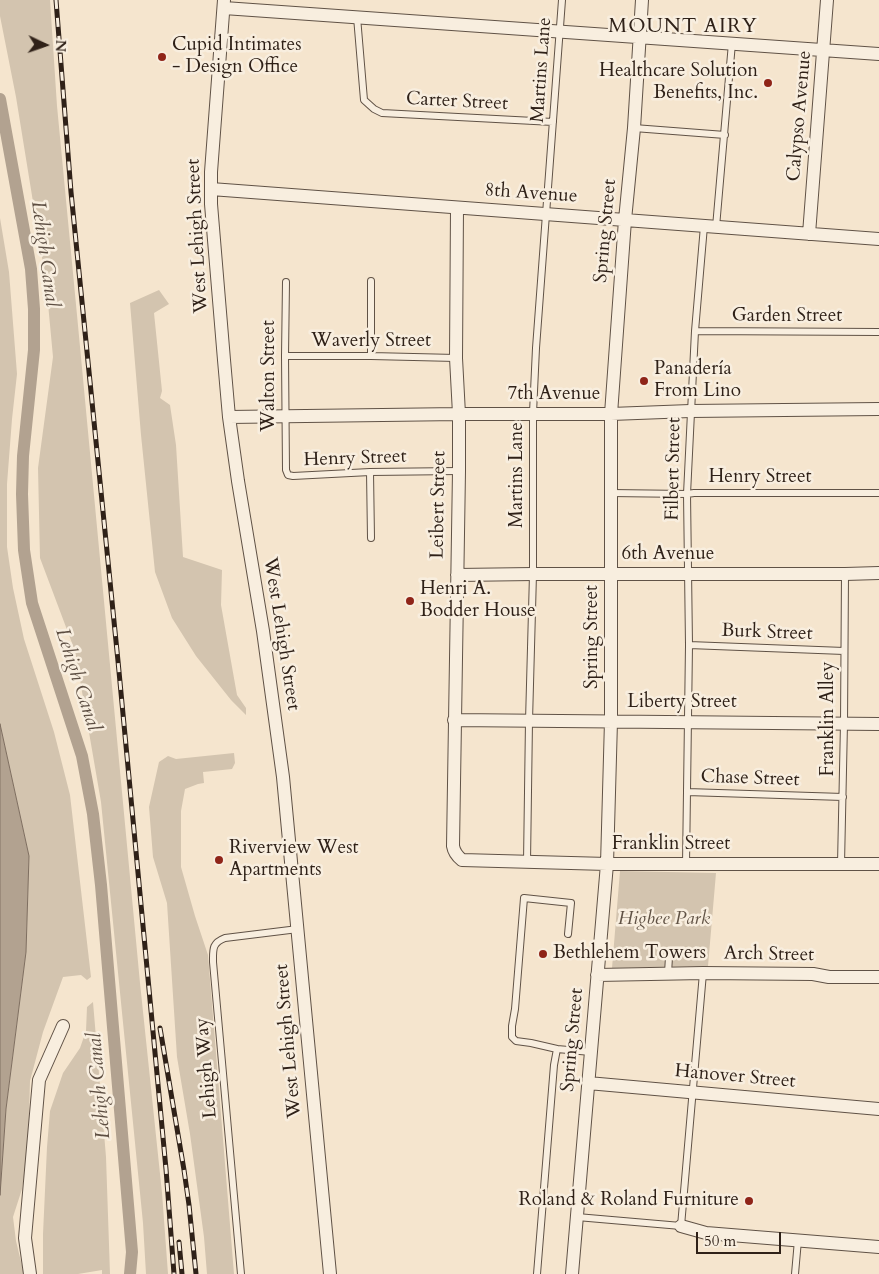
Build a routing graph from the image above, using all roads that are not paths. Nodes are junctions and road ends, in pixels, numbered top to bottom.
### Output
1 (562, 0) edge
2 (642, 0) edge
3 (827, 0) edge
4 (224, 4) edge
5 (357, 17) junction
6 (559, 32) junction
7 (640, 36) junction
8 (732, 43) junction
9 (824, 50) junction
10 (879, 54) edge
11 (553, 122) junction
12 (634, 128) junction
13 (724, 135) junction
14 (211, 189) junction
15 (457, 208) junction
16 (546, 214) junction
17 (625, 220) junction
18 (710, 227) junction
19 (809, 234) junction
20 (879, 239) edge
21 (370, 281) dead end
22 (286, 282) dead end
23 (695, 331) junction
24 (879, 332) edge
25 (285, 356) junction
26 (371, 356) junction
27 (456, 358) junction
28 (879, 409) edge
29 (690, 411) junction
30 (533, 413) junction
31 (459, 414) junction
32 (611, 414) junction
33 (285, 416) junction
34 (229, 417) junction
35 (286, 470) joint
36 (459, 471) junction
37 (370, 472) junction
38 (611, 492) junction
39 (879, 493) edge
40 (687, 494) junction
41 (371, 538) dead end
42 (879, 573) edge
43 (533, 574) junction
44 (612, 574) junction
45 (689, 574) junction
46 (846, 574) junction
47 (457, 575) junction
48 (689, 645) junction
49 (844, 651) junction
50 (454, 720) junction
51 (529, 721) junction
52 (611, 721) junction
53 (689, 721) junction
54 (844, 723) junction
55 (879, 724) edge
56 (687, 792) junction
57 (843, 796) junction
58 (462, 860) joint
59 (527, 862) junction
60 (607, 864) junction
61 (686, 864) junction
62 (841, 864) junction
63 (879, 864) edge
64 (298, 929) junction
65 (568, 934) dead end
66 (669, 957) dead end
67 (703, 973) junction
68 (668, 974) junction
69 (598, 975) junction
70 (879, 977) edge
71 (63, 1026) dead end
72 (557, 1049) junction
73 (591, 1052) junction
74 (588, 1083) junction
75 (693, 1092) junction
76 (879, 1109) edge
77 (577, 1217) junction
78 (681, 1226) junction
79 (798, 1240) junction
80 (879, 1247) edge
81 (30, 1274) edge
82 (241, 1274) edge
83 (330, 1274) edge
84 (538, 1274) edge
85 (572, 1274) edge
86 (795, 1274) edge

1 - 6 lane, Martins Lane
2 - 7 street, Spring Street
3 - 9 street, Calypso Avenue
4 - 5 street
4 - 14 street, West Lehigh Street
5 - 6 street
5 - 11 lane, Carter Street
6 - 7 street
6 - 11 lane, Martins Lane
7 - 8 street
7 - 12 street, Spring Street
8 - 9 street
8 - 13 lane, Filbert Street
9 - 10 street
9 - 19 street, Calypso Avenue
11 - 16 lane, Martins Lane
12 - 13 lane
12 - 17 street, Spring Street
13 - 18 lane, Filbert Street
14 - 15 street, 8th Avenue
14 - 34 street, West Lehigh Street
15 - 16 street, 8th Avenue
15 - 27 street, Leibert Street
16 - 17 street, 8th Avenue
16 - 30 lane, Martins Lane
17 - 18 street, 8th Avenue
17 - 32 street, Spring Street
18 - 19 street, 8th Avenue
18 - 23 lane, Filbert Street
19 - 20 street, 8th Avenue
21 - 26 lane
22 - 25 lane, Walton Street
23 - 24 lane, Garden Street
23 - 29 lane, Filbert Street
25 - 26 lane, Waverly Street
25 - 33 lane, Walton Street
26 - 27 lane, Waverly Street
27 - 31 street, Leibert Street
28 - 29 street, 7th Avenue
29 - 32 street, 7th Avenue
29 - 40 lane, Filbert Street
30 - 31 street, 7th Avenue
30 - 32 street, 7th Avenue
30 - 43 lane, Martins Lane
31 - 33 street, 7th Avenue
31 - 36 street, Leibert Street
32 - 38 street, Spring Street
33 - 34 street, 7th Avenue
33 - 35 lane, Walton Street
34 - 64 street, West Lehigh Street
35 - 37 lane, Henry Street
36 - 37 lane, Henry Street
36 - 47 street, Leibert Street
37 - 41 lane
38 - 40 lane, Henry Street
38 - 44 street, Spring Street
39 - 40 lane, Henry Street
40 - 45 lane, Filbert Street
42 - 46 street, 6th Avenue
43 - 44 street, 6th Avenue
43 - 47 street, 6th Avenue
43 - 51 lane, Martins Lane
44 - 45 street, 6th Avenue
44 - 52 street, Spring Street
45 - 46 street, 6th Avenue
45 - 48 lane, Filbert Street
46 - 49 lane, Franklin Alley
47 - 50 street, Leibert Street
48 - 49 lane, Burk Street
48 - 53 lane, Filbert Street
49 - 54 lane, Franklin Alley
50 - 51 street, Liberty Street
50 - 58 street, Leibert Street
51 - 52 street, Liberty Street
51 - 59 lane, Martins Lane
52 - 53 street, Liberty Street
52 - 60 street, Spring Street
53 - 54 street, Liberty Street
53 - 56 lane, Filbert Street
54 - 55 street, Liberty Street
54 - 57 lane, Franklin Alley
56 - 57 lane, Chase Street
56 - 61 lane, Filbert Street
57 - 62 lane, Franklin Alley
58 - 59 street, Franklin Street
59 - 60 street, Franklin Street
60 - 61 street, Franklin Street
60 - 69 street, Spring Street
61 - 62 street, Franklin Street
62 - 63 street, Franklin Street
64 - 82 lane, Lehigh Way
64 - 83 street, West Lehigh Street
65 - 72 lane
66 - 68 lane
67 - 68 street, Arch Street
67 - 70 street, Arch Street
67 - 75 lane
68 - 69 street, Arch Street
69 - 73 street, Spring Street
71 - 81 street
72 - 73 lane
72 - 84 lane
73 - 74 street, Spring Street
74 - 75 street, Hanover Street
74 - 77 street, Spring Street
75 - 76 street, Hanover Street
75 - 78 lane
77 - 78 lane
77 - 85 street, Spring Street
78 - 79 street
79 - 80 street
79 - 86 lane

